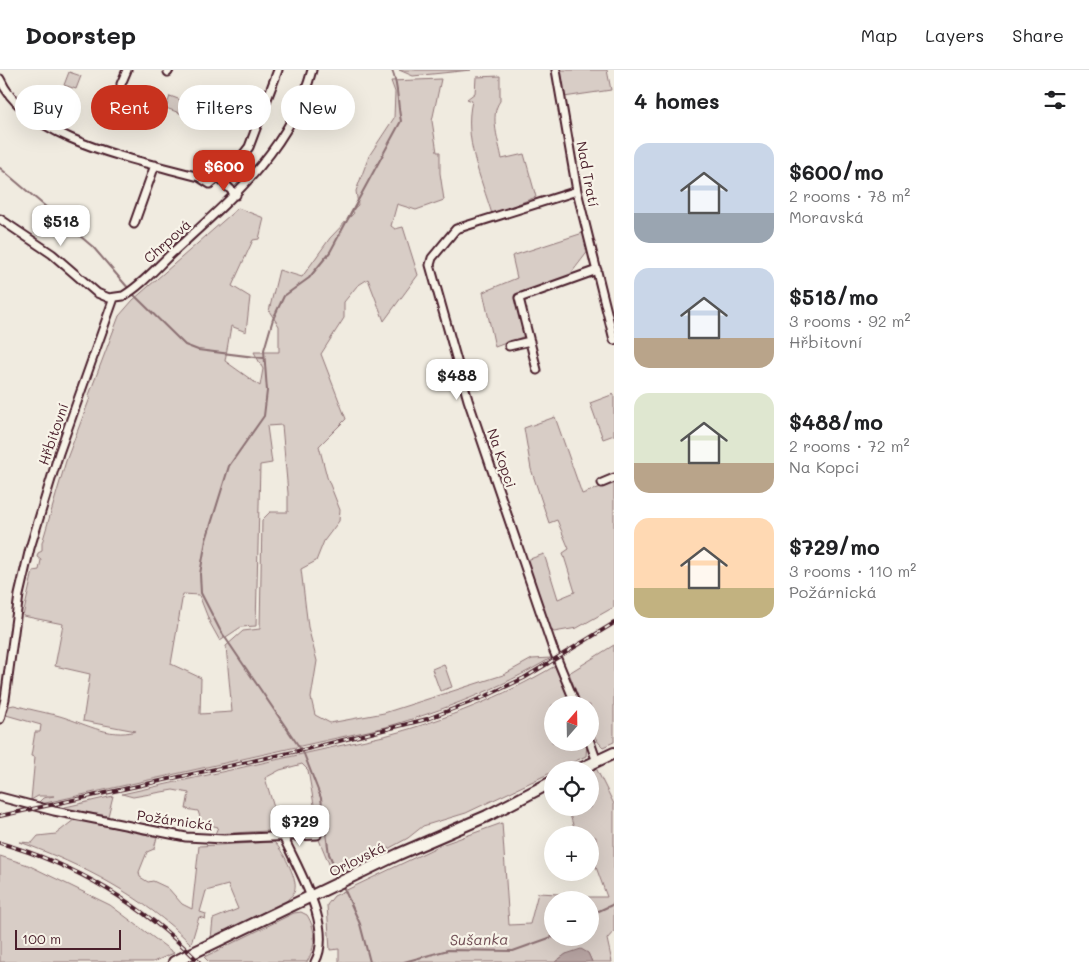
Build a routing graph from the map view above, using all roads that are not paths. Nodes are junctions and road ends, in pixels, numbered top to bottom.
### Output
1 (127, 70) edge
2 (278, 70) edge
3 (312, 70) edge
4 (556, 70) edge
5 (0, 79) edge
6 (122, 84) dead end
7 (155, 165) junction
8 (218, 177) junction
9 (577, 191) junction
10 (236, 195) junction
11 (0, 219) edge
12 (134, 224) dead end
13 (597, 270) junction
14 (114, 298) junction
15 (614, 340) edge
16 (530, 341) junction
17 (509, 346) dead end
18 (538, 370) dead end
19 (614, 478) edge
20 (602, 482) dead end
21 (572, 696) edge
22 (1, 717) edge
23 (614, 753) edge
24 (599, 761) edge
25 (544, 786) edge
26 (0, 797) edge
27 (317, 835) dead end
28 (283, 836) junction
29 (310, 897) junction
30 (174, 962) edge
31 (315, 962) edge

1 - 6 street
2 - 8 street
3 - 10 street, Chrpová
4 - 9 street, Nad Tratí
5 - 7 street
7 - 8 street
7 - 12 street
8 - 10 street
9 - 13 street, Nad Tratí
9 - 21 street, Na Kopci
10 - 14 street, Chrpová
11 - 14 street
13 - 15 street, Nad Tratí
13 - 16 street
14 - 22 street, Hřbitovní
16 - 17 street
16 - 18 street
19 - 20 street
23 - 24 main road
25 - 29 main road, Orlovská
26 - 28 street, Požárnická
27 - 28 street, Požárnická
28 - 29 street
29 - 30 main road, Orlovská
29 - 31 street

